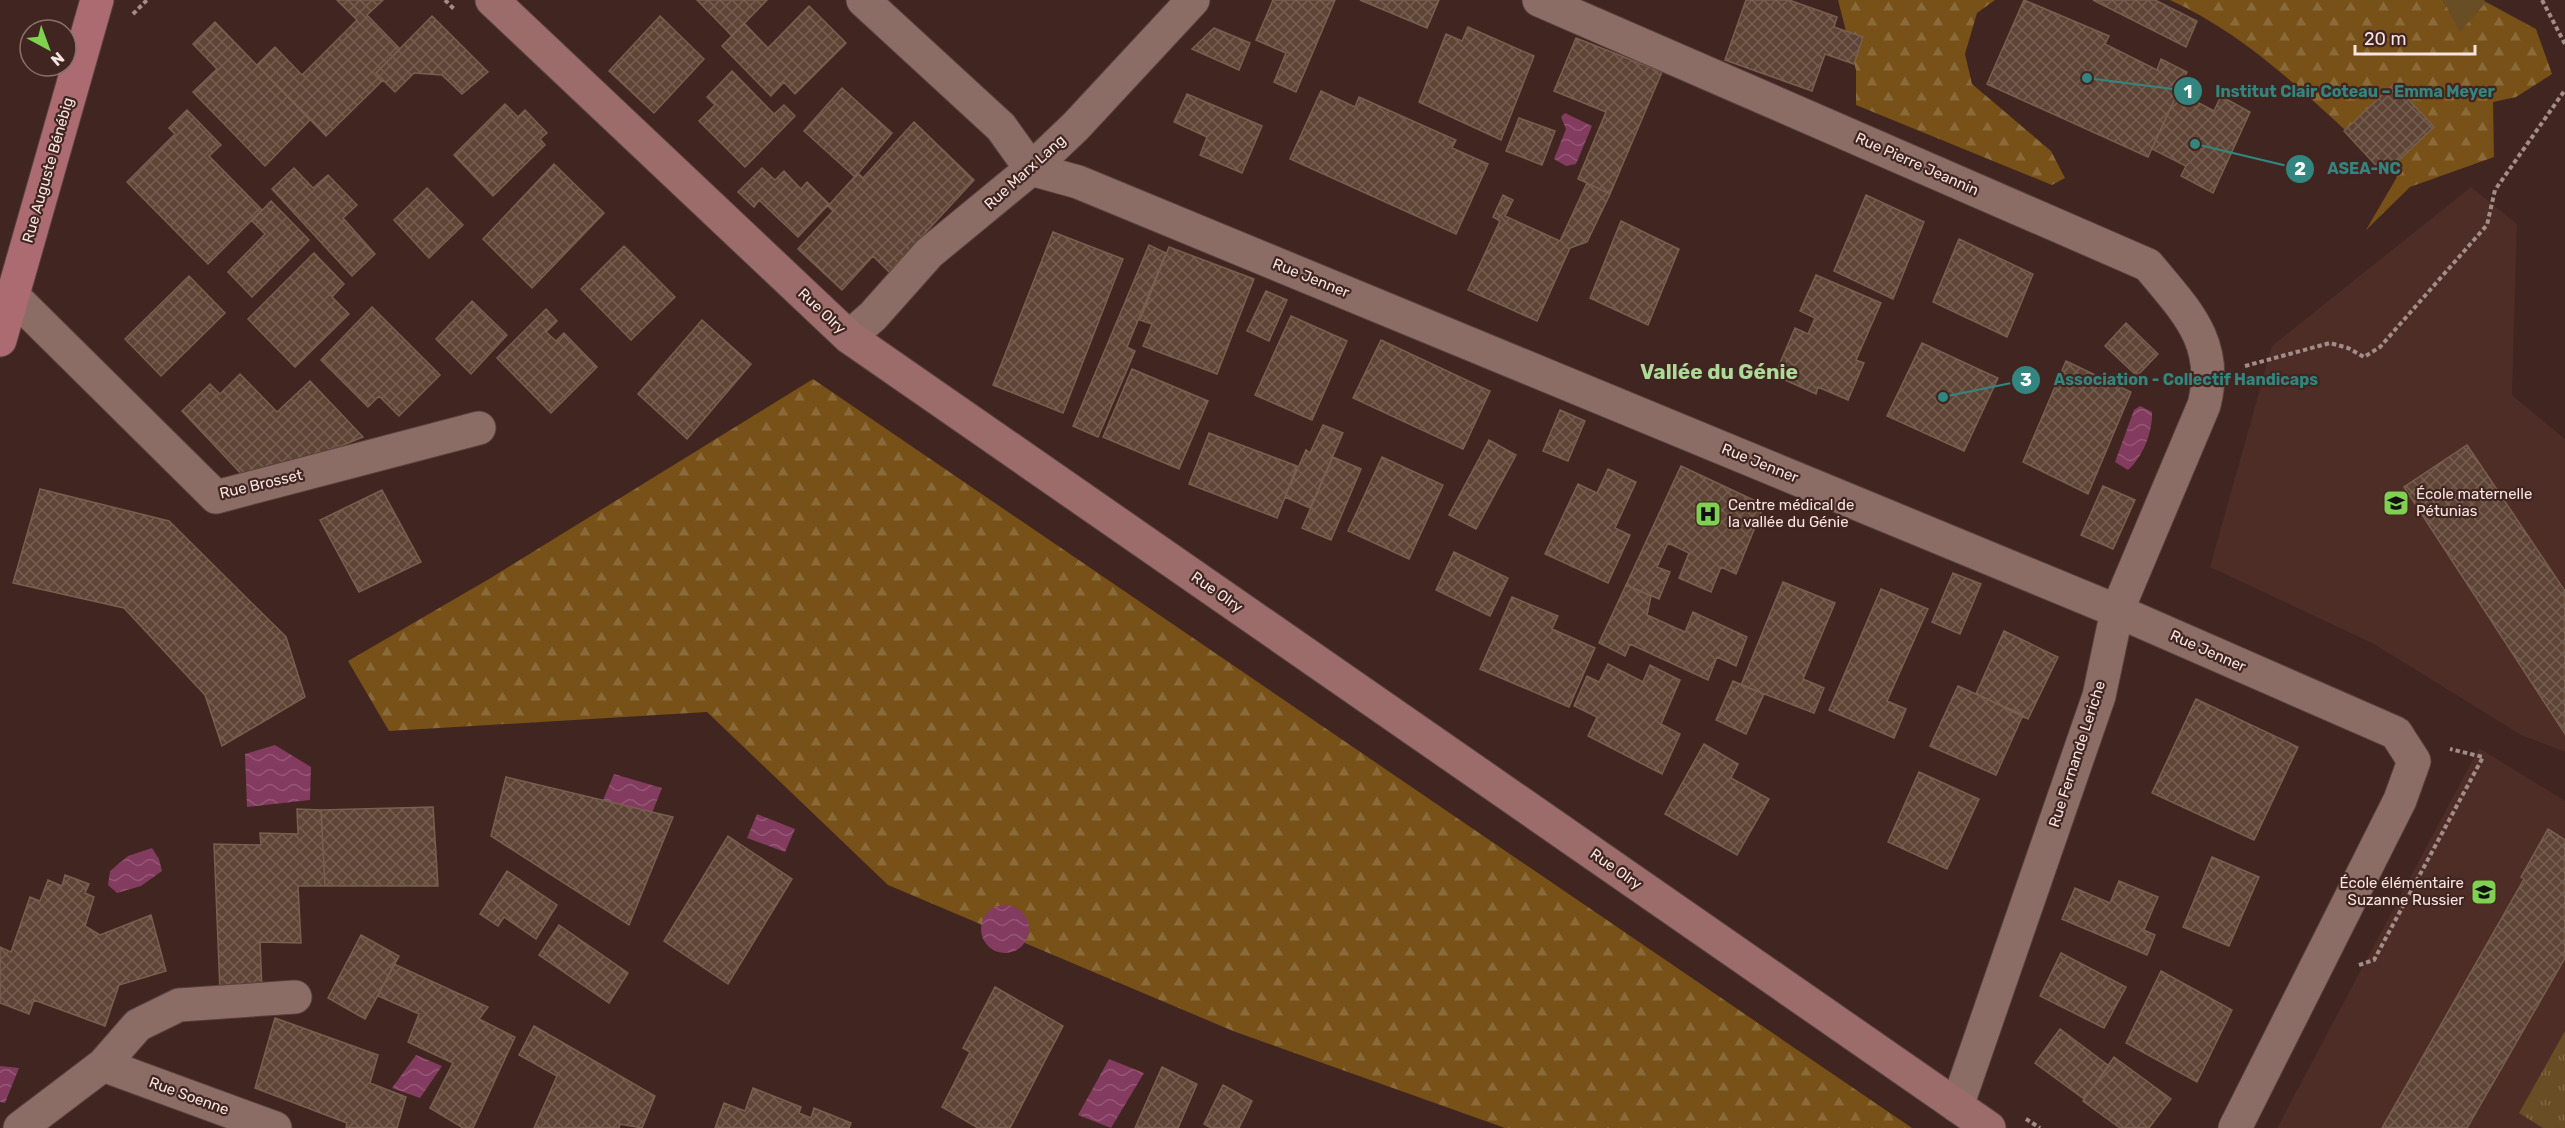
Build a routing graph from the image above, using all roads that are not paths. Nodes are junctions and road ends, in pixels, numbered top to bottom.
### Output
1 (492, 0) edge
2 (863, 0) edge
3 (1193, 0) edge
4 (1539, 0) edge
5 (107, 8) edge
6 (1031, 169) junction
7 (12, 295) junction
8 (849, 337) junction
9 (0, 340) edge
10 (2204, 405) joint
11 (479, 428) dead end
12 (2117, 611) junction
13 (295, 997) dead end
14 (103, 1065) junction
15 (1957, 1106) junction
16 (20, 1128) edge
17 (275, 1128) edge
18 (1989, 1128) edge
19 (2235, 1128) edge

1 - 8 street, Rue Olry
2 - 6 street
3 - 6 street, Rue Marx Lang
4 - 10 street, Rue Pierre Jeannin
5 - 7 main road, Rue Auguste Bénébig
6 - 8 street, Rue Marx Lang
6 - 12 street, Rue Jenner
7 - 9 main road, Rue Auguste Bénébig
7 - 11 street, Rue Brosset
8 - 15 street, Rue Olry
10 - 12 street, Rue Fernande Leriche
12 - 15 street, Rue Fernande Leriche
12 - 19 street, Rue Jenner
13 - 14 street
14 - 16 street
14 - 17 street, Rue Soenne
15 - 18 street, Rue Olry

